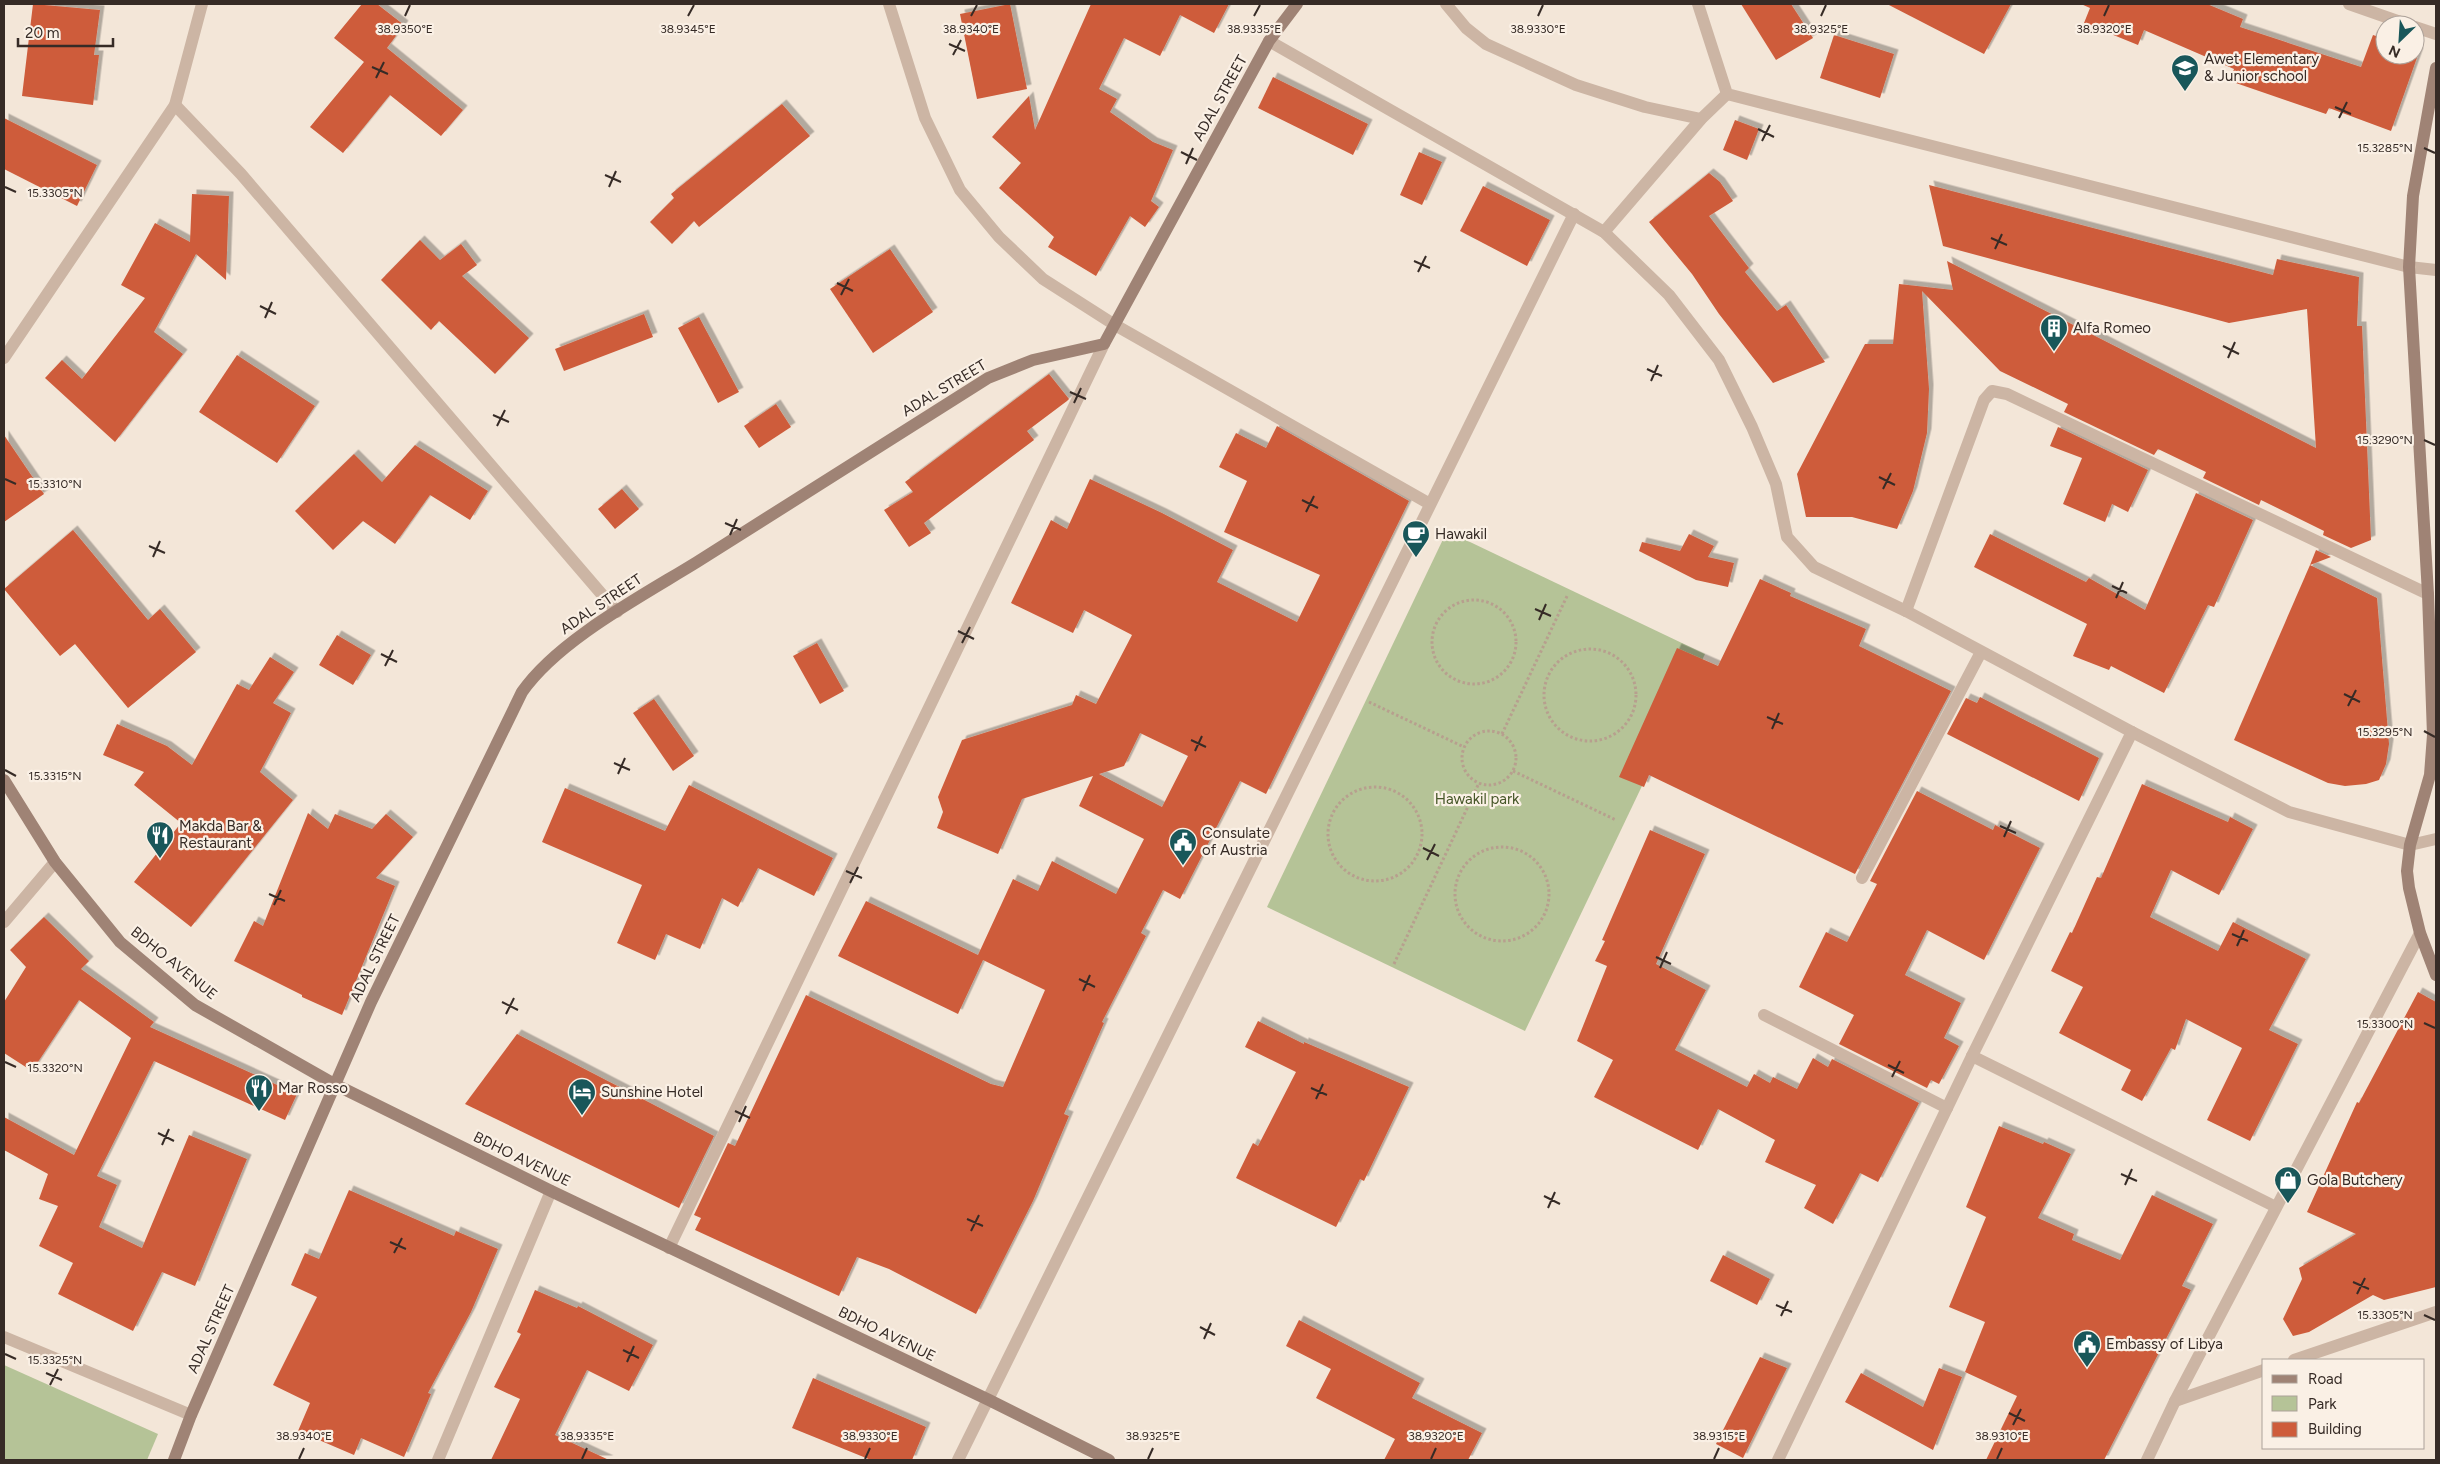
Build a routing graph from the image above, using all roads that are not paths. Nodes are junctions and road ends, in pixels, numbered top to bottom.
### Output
1 (202, 4) edge
2 (889, 4) edge
3 (1297, 4) edge
4 (1446, 4) edge
5 (1698, 4) edge
6 (2349, 4) edge
7 (2381, 15) edge
8 (1269, 42) junction
9 (2436, 68) edge
10 (1727, 94) junction
11 (175, 105) junction
12 (1701, 118) junction
13 (1574, 214) junction
14 (1604, 232) junction
15 (2409, 267) junction
16 (2436, 270) edge
17 (1115, 325) junction
18 (1104, 344) junction
19 (4, 358) edge
20 (1430, 504) junction
21 (2428, 594) junction
22 (1906, 611) junction
23 (616, 612) junction
24 (1981, 652) junction
25 (2132, 732) junction
26 (4, 780) edge
27 (2436, 839) edge
28 (2410, 845) junction
29 (56, 862) junction
30 (1862, 878) dead end
31 (4, 922) edge
32 (2420, 933) junction
33 (2436, 975) edge
34 (1764, 1016) dead end
35 (1972, 1056) junction
36 (336, 1085) junction
37 (1947, 1108) junction
38 (551, 1192) junction
39 (2276, 1207) junction
40 (669, 1248) junction
41 (2436, 1312) edge
42 (4, 1337) edge
43 (2297, 1359) edge
44 (2262, 1371) edge
45 (989, 1400) junction
46 (2175, 1401) junction
47 (190, 1415) junction
48 (2151, 1457) edge
49 (174, 1460) edge
50 (438, 1460) edge
51 (958, 1460) edge
52 (1109, 1460) edge
53 (1778, 1460) edge

1 - 11 street
2 - 17 street
3 - 8 street, ADAL STREET
4 - 12 street
5 - 10 street
6 - 7 street
8 - 13 street
8 - 17 street, ADAL STREET
9 - 15 street
10 - 12 street
10 - 15 street
11 - 19 street
11 - 23 street
12 - 14 street
13 - 14 street
13 - 20 street
14 - 22 street
15 - 16 street
15 - 21 street
17 - 18 street, ADAL STREET
17 - 20 street
18 - 23 street, ADAL STREET
18 - 40 street
20 - 45 street
21 - 22 street
21 - 28 street
22 - 24 street
23 - 36 street, ADAL STREET
24 - 25 street
24 - 30 street
25 - 28 street
25 - 35 street
26 - 29 street, BDHO AVENUE
27 - 28 street
28 - 32 street
29 - 31 street
29 - 36 street, BDHO AVENUE
32 - 33 street
32 - 39 street
34 - 37 street
35 - 37 street
35 - 39 street
36 - 38 street, BDHO AVENUE
36 - 47 street, ADAL STREET
37 - 53 street
38 - 40 street, BDHO AVENUE
38 - 50 street
39 - 46 street
40 - 45 street, BDHO AVENUE
41 - 43 street
42 - 47 street
44 - 46 street
45 - 51 street
45 - 52 street, BDHO AVENUE
46 - 48 street
47 - 49 street, ADAL STREET

